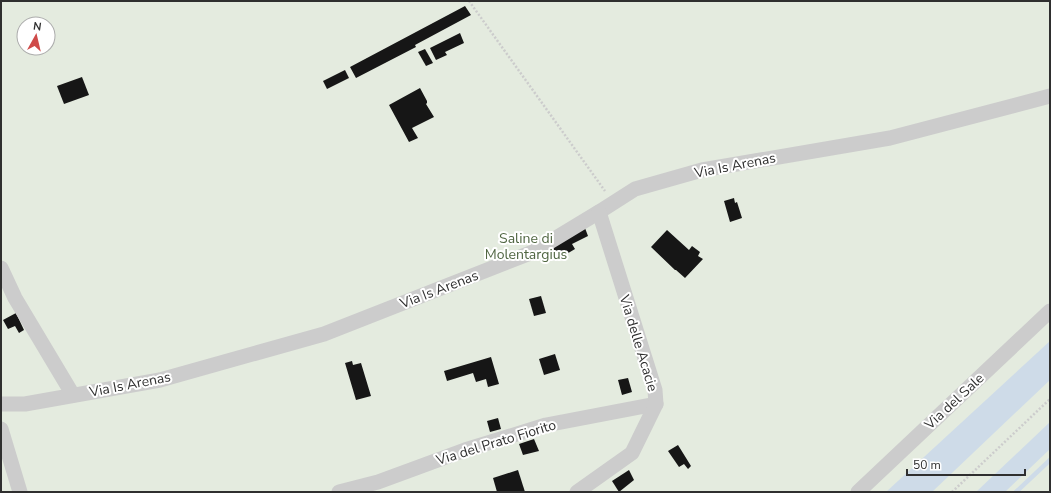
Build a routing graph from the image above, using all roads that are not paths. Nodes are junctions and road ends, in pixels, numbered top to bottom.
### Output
1 (1050, 96) edge
2 (599, 212) junction
3 (1, 268) edge
4 (1050, 311) edge
5 (73, 395) junction
6 (1, 404) edge
7 (656, 404) junction
8 (1, 429) edge
9 (20, 492) edge
10 (339, 492) edge
11 (577, 492) edge
12 (858, 492) edge

1 - 2 street, Via Is Arenas
2 - 5 street, Via Is Arenas
2 - 7 street, Via delle Acacie
3 - 5 street
4 - 12 street, Via del Sale
5 - 6 street, Via Is Arenas
7 - 10 street, Via del Prato Fiorito
7 - 11 street, Via delle Acacie
8 - 9 street

